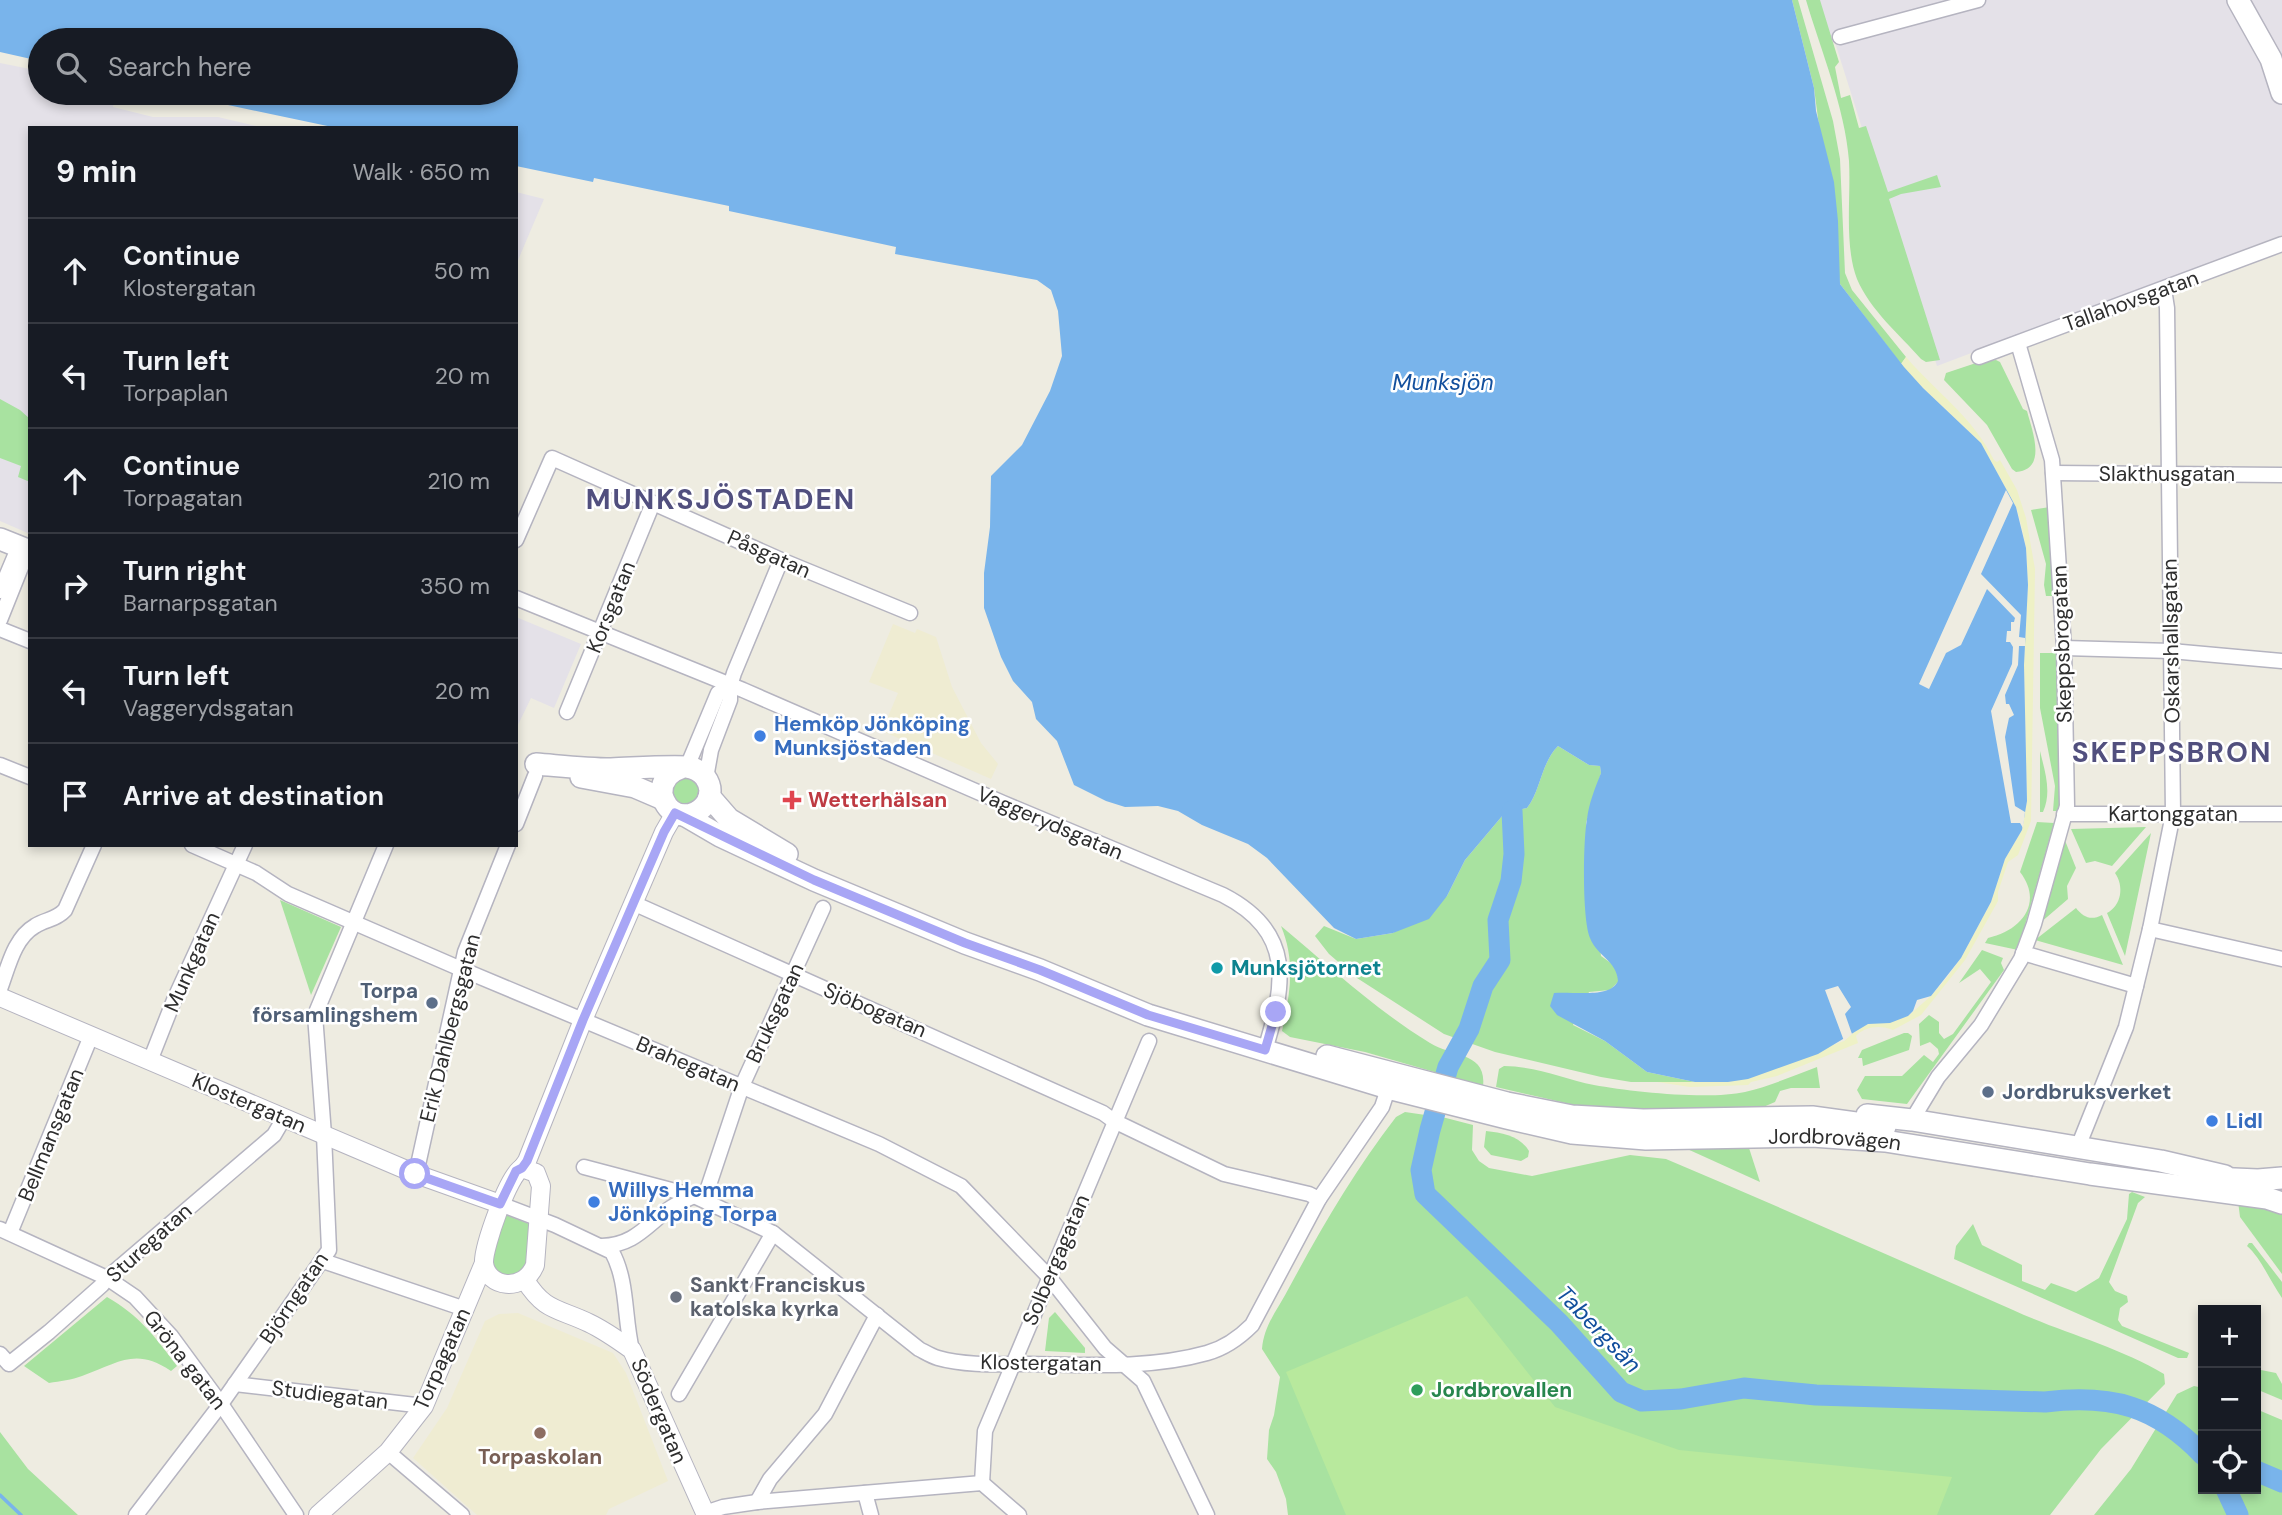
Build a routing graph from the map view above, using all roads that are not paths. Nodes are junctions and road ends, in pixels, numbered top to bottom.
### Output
1 (1979, 0) edge
2 (2238, 0) edge
3 (1840, 37) dead end
4 (2282, 93) edge
5 (2282, 244) edge
6 (2164, 289) junction
7 (2018, 343) junction
8 (1979, 357) dead end
9 (2053, 473) junction
10 (2169, 473) junction
11 (2282, 475) edge
12 (653, 503) junction
13 (518, 535) edge
14 (19, 547) edge
15 (781, 560) junction
16 (0, 591) edge
17 (518, 599) edge
18 (910, 613) dead end
19 (0, 620) edge
20 (0, 629) edge
21 (601, 633) junction
22 (28, 640) edge
23 (2064, 648) junction
24 (2171, 651) junction
25 (2282, 661) edge
26 (730, 686) junction
27 (567, 712) dead end
28 (0, 765) edge
29 (529, 765) edge
30 (28, 776) edge
31 (696, 777) junction
32 (674, 809) junction
33 (2064, 814) junction
34 (2173, 814) junction
35 (2282, 814) edge
36 (518, 815) edge
37 (93, 847) edge
38 (197, 847) edge
39 (244, 847) edge
40 (385, 847) edge
41 (507, 847) edge
42 (237, 864) junction
43 (634, 903) junction
44 (823, 908) dead end
45 (354, 922) junction
46 (2150, 929) junction
47 (2023, 953) junction
48 (2282, 959) edge
49 (461, 970) junction
50 (793, 975) junction
51 (2136, 986) junction
52 (0, 989) edge
53 (0, 997) edge
54 (583, 1020) junction
55 (92, 1036) junction
56 (1149, 1041) dead end
57 (1266, 1045) junction
58 (150, 1061) junction
59 (1391, 1080) junction
60 (742, 1086) junction
61 (1461, 1098) junction
62 (1812, 1116) junction
63 (284, 1118) junction
64 (1912, 1120) junction
65 (1114, 1121) junction
66 (538, 1129) junction
67 (324, 1135) junction
68 (2078, 1147) junction
69 (584, 1167) dead end
70 (522, 1168) junction
71 (415, 1174) junction
72 (2282, 1178) edge
73 (2237, 1180) junction
74 (541, 1186) junction
75 (699, 1198) junction
76 (1320, 1199) junction
77 (2282, 1203) edge
78 (500, 1204) junction
79 (539, 1219) junction
80 (5, 1231) edge
81 (773, 1233) junction
82 (602, 1246) junction
83 (323, 1261) junction
84 (484, 1263) junction
85 (1049, 1277) junction
86 (107, 1278) junction
87 (494, 1278) junction
88 (525, 1280) junction
89 (473, 1289) junction
90 (465, 1310) junction
91 (877, 1315) junction
92 (632, 1350) junction
93 (4, 1359) edge
94 (1012, 1364) junction
95 (1127, 1365) junction
96 (235, 1384) junction
97 (679, 1394) dead end
98 (221, 1404) junction
99 (424, 1406) junction
100 (388, 1452) junction
101 (982, 1483) junction
102 (865, 1493) junction
103 (757, 1502) junction
104 (705, 1514) edge
105 (136, 1515) edge
106 (296, 1515) edge
107 (318, 1515) edge
108 (462, 1515) edge
109 (871, 1515) edge
110 (1019, 1515) edge
111 (1208, 1515) edge

1 - 3 street
2 - 4 main road
5 - 6 street, Tallahovsgatan
6 - 7 street, Tallahovsgatan
6 - 10 street, Oskarshallsgatan
7 - 8 street, Tallahovsgatan
7 - 9 street, Skeppsbrogatan
9 - 10 street, Slakthusgatan
9 - 23 street, Skeppsbrogatan
10 - 11 street, Slakthusgatan
10 - 24 street, Oskarshallsgatan
12 - 13 street, Påsgatan
12 - 15 street, Påsgatan
12 - 21 street, Korsgatan
14 - 16 street
14 - 19 street
15 - 18 street, Påsgatan
15 - 26 street
17 - 21 street, Vaggerydsgatan
20 - 22 street
21 - 26 street, Vaggerydsgatan
21 - 27 street, Korsgatan
23 - 24 street
23 - 33 street, Skeppsbrogatan
24 - 25 street
24 - 34 street, Oskarshallsgatan
26 - 31 street
26 - 31 street
26 - 57 street, Vaggerydsgatan
28 - 30 street
29 - 31 main road
29 - 32 main road
29 - 36 street
31 - 32 main road
31 - 32 main road
31 - 57 main road
32 - 43 street
32 - 57 main road
33 - 34 street, Kartonggatan
33 - 47 street, Skeppsbrogatan
34 - 35 street, Kartonggatan
34 - 46 street, Oskarshallsgatan
37 - 52 street
38 - 42 street, Brahegatan
39 - 42 street, Munkgatan
40 - 45 street, Björngatan
41 - 49 street, Erik Dahlbergsgatan
42 - 45 street, Brahegatan
42 - 58 street, Munkgatan
43 - 50 street, Sjöbogatan
43 - 54 street
44 - 50 street, Bruksgatan
45 - 49 street, Brahegatan
45 - 67 street, Björngatan
46 - 48 street
46 - 51 street, Oskarshallsgatan
47 - 51 street
47 - 64 street, Skeppsbrogatan
49 - 54 street, Brahegatan
49 - 71 street, Erik Dahlbergsgatan
50 - 60 street, Bruksgatan
50 - 65 street, Sjöbogatan
51 - 68 street, Oskarshallsgatan
53 - 55 street, Klostergatan
54 - 60 street, Brahegatan
54 - 66 street
55 - 58 street, Klostergatan
55 - 80 street, Bellmansgatan
56 - 65 street, Solbergagatan
57 - 59 main road, Jordbrovägen
58 - 63 street, Klostergatan
59 - 61 main road, Jordbrovägen
59 - 76 street, Klostergatan
60 - 75 street, Bruksgatan
60 - 85 street, Brahegatan
61 - 62 main road, Jordbrovägen
61 - 77 main road, Jordbrovägen
62 - 64 main road
62 - 73 main road, Jordbrovägen
63 - 67 street, Klostergatan
63 - 86 street, Sturegatan
64 - 68 main road
65 - 76 street, Sjöbogatan
65 - 85 street, Solbergagatan
66 - 70 street
66 - 74 street
67 - 71 street, Klostergatan
67 - 83 street, Björngatan
68 - 73 main road
69 - 75 street, Klostergatan
70 - 74 street
70 - 78 street, Torpagatan
71 - 78 street, Klostergatan
72 - 73 main road, Jordbrovägen
74 - 79 street
75 - 81 street, Klostergatan
75 - 82 street
76 - 95 street, Klostergatan
78 - 79 street
78 - 84 street, Torpagatan
79 - 82 street
79 - 88 street
80 - 86 street, Gröna gatan
81 - 91 street, Klostergatan
81 - 97 street
82 - 92 street
83 - 90 street
83 - 96 street, Björngatan
84 - 87 street
84 - 89 street, Torpagatan
85 - 94 street, Solbergagatan
85 - 95 street, Brahegatan
86 - 93 street, Sturegatan
86 - 98 street, Gröna gatan
87 - 88 street
87 - 89 street, Torpagatan
88 - 92 street, Södergatan
89 - 90 street, Torpagatan
90 - 99 street, Torpagatan
91 - 94 street, Klostergatan
91 - 103 street
92 - 104 street, Södergatan
94 - 95 street, Klostergatan
94 - 101 street, Solbergagatan
95 - 111 street, Brahegatan
96 - 98 street, Björngatan
96 - 99 street, Studiegatan
98 - 105 street, Björngatan
98 - 106 street, Gröna gatan
99 - 100 street, Torpagatan
100 - 107 street, Torpagatan
100 - 108 street
101 - 102 street
101 - 110 street
102 - 103 street
102 - 109 street
103 - 104 street

